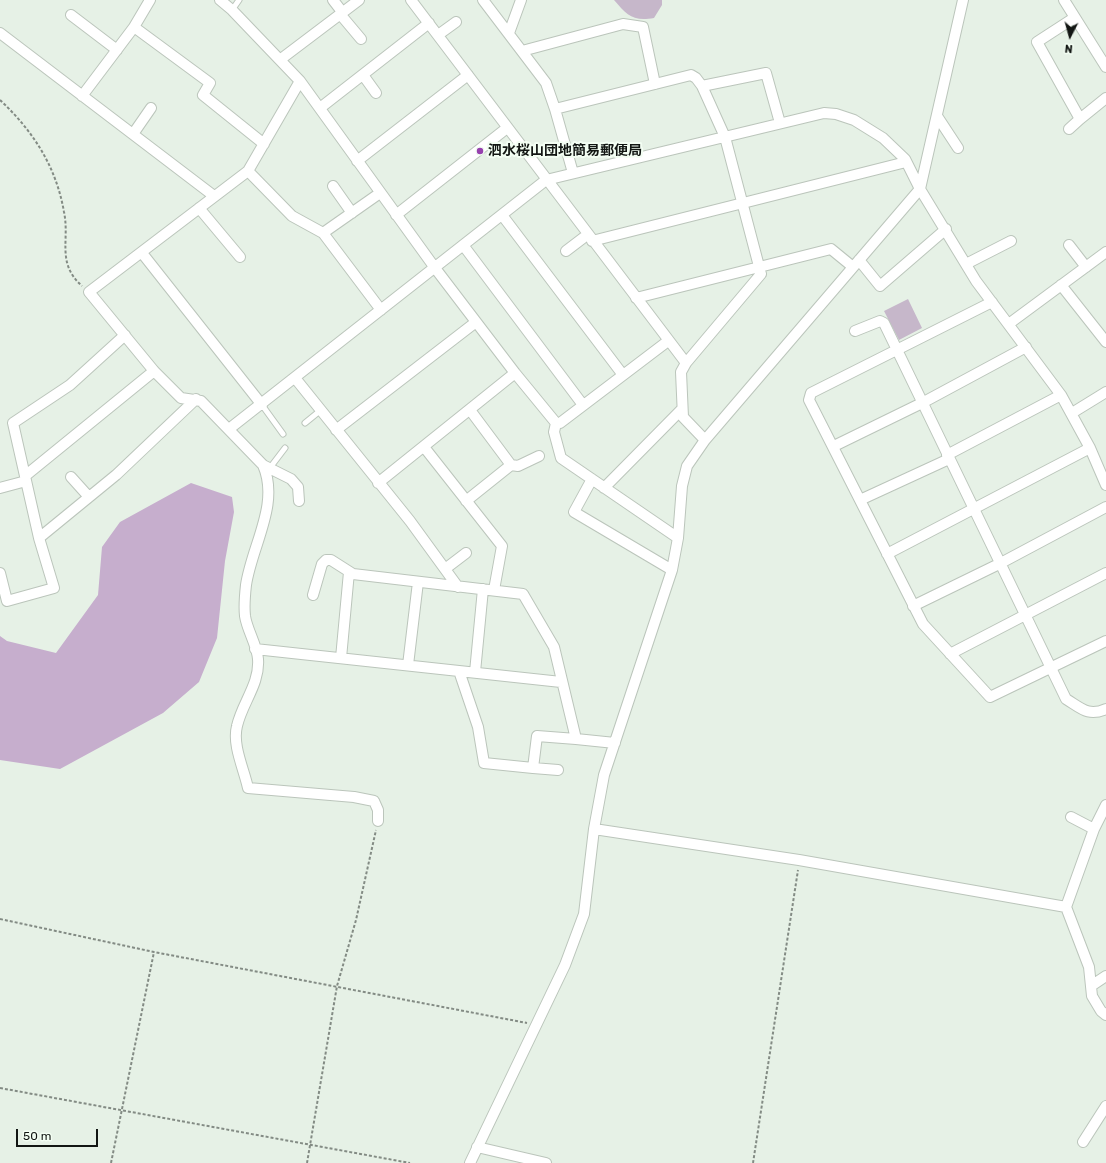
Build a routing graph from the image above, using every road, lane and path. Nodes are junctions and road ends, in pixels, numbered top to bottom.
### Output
1 (150, 0) edge
2 (220, 0) edge
3 (239, 0) edge
4 (333, 0) edge
5 (359, 0) edge
6 (411, 0) edge
7 (483, 0) edge
8 (520, 0) edge
9 (963, 0) edge
10 (1064, 0) edge
11 (232, 10) junction
12 (342, 13) junction
13 (71, 15) dead end
14 (1074, 18) junction
15 (456, 22) dead end
16 (429, 23) junction
17 (134, 27) junction
18 (0, 33) edge
19 (509, 33) junction
20 (438, 35) junction
21 (361, 39) dead end
22 (117, 50) junction
23 (522, 51) junction
24 (281, 59) junction
25 (1106, 67) edge
26 (362, 75) junction
27 (468, 75) junction
28 (300, 81) junction
29 (656, 84) junction
30 (702, 86) junction
31 (376, 93) dead end
32 (82, 96) junction
33 (1106, 98) edge
34 (0, 100) edge
35 (151, 108) dead end
36 (320, 108) junction
37 (555, 109) junction
38 (937, 116) junction
39 (1080, 119) junction
40 (780, 123) junction
41 (507, 128) junction
42 (1069, 129) dead end
43 (133, 134) junction
44 (725, 137) junction
45 (264, 144) junction
46 (958, 148) dead end
47 (358, 161) junction
48 (906, 162) junction
49 (248, 171) junction
50 (573, 173) junction
51 (546, 180) junction
52 (333, 186) dead end
53 (920, 189) junction
54 (380, 193) junction
55 (214, 196) junction
56 (742, 204) junction
57 (199, 208) junction
58 (352, 213) junction
59 (396, 215) junction
60 (502, 215) junction
61 (946, 229) junction
62 (324, 233) junction
63 (590, 238) junction
64 (1011, 241) dead end
65 (463, 245) junction
66 (1069, 245) dead end
67 (566, 251) dead end
68 (1106, 252) edge
69 (142, 254) junction
70 (240, 257) dead end
71 (856, 263) junction
72 (966, 264) junction
73 (1086, 266) junction
74 (758, 267) junction
75 (435, 268) junction
76 (1061, 285) junction
77 (89, 292) junction
78 (636, 298) junction
79 (992, 302) junction
80 (381, 310) junction
81 (476, 322) junction
82 (1010, 324) junction
83 (856, 331) dead end
84 (125, 335) junction
85 (668, 341) junction
86 (1106, 342) edge
87 (1026, 347) junction
88 (896, 349) junction
89 (686, 363) junction
90 (154, 371) junction
91 (515, 373) junction
92 (623, 375) junction
93 (295, 378) junction
94 (1106, 392) edge
95 (1061, 395) junction
96 (196, 399) junction
97 (922, 403) junction
98 (262, 405) junction
99 (583, 405) junction
100 (682, 409) junction
101 (321, 410) junction
102 (470, 410) junction
103 (1072, 413) junction
104 (305, 423) dead end
105 (556, 424) junction
106 (229, 429) junction
107 (336, 430) junction
108 (283, 434) dead end
109 (705, 440) junction
110 (834, 446) junction
111 (424, 447) junction
112 (284, 448) dead end
113 (1090, 448) junction
114 (539, 456) dead end
115 (948, 457) junction
116 (1102, 464) edge
117 (511, 465) junction
118 (266, 467) junction
119 (71, 477) dead end
120 (25, 478) junction
121 (592, 480) junction
122 (378, 483) junction
123 (1106, 485) edge
124 (0, 488) edge
125 (604, 488) junction
126 (89, 497) junction
127 (860, 500) junction
128 (299, 501) dead end
129 (466, 501) junction
130 (1106, 507) edge
131 (973, 510) junction
132 (39, 538) junction
133 (678, 538) junction
134 (466, 553) dead end
135 (887, 554) junction
136 (999, 564) junction
137 (445, 569) junction
138 (672, 570) junction
139 (349, 572) junction
140 (0, 573) edge
141 (1106, 574) edge
142 (418, 582) junction
143 (458, 587) junction
144 (488, 590) junction
145 (313, 596) dead end
146 (913, 606) junction
147 (1024, 615) junction
148 (1106, 640) edge
149 (255, 649) junction
150 (950, 654) junction
151 (341, 658) junction
152 (408, 665) junction
153 (1050, 669) junction
154 (459, 671) junction
155 (475, 672) junction
156 (561, 682) junction
157 (1106, 709) edge
158 (576, 739) junction
159 (615, 743) junction
160 (533, 768) junction
161 (558, 770) dead end
162 (1106, 805) edge
163 (1071, 817) dead end
164 (378, 821) joint
165 (594, 828) junction
166 (1094, 829) junction
167 (799, 860) junction
168 (1066, 907) junction
169 (0, 919) edge
170 (154, 952) junction
171 (1106, 976) edge
172 (337, 986) junction
173 (1091, 986) junction
174 (1106, 1015) edge
175 (536, 1024) junction
176 (0, 1088) edge
177 (1106, 1106) edge
178 (122, 1111) junction
179 (1083, 1142) dead end
180 (310, 1145) junction
181 (477, 1147) junction
182 (111, 1163) edge
183 (307, 1163) edge
184 (410, 1163) edge
185 (470, 1163) edge
186 (546, 1163) edge
187 (753, 1163) edge

1 - 17 street
2 - 11 street
3 - 11 lane
4 - 12 street
5 - 12 street
6 - 16 street
7 - 19 street
8 - 19 street
9 - 38 street
10 - 14 street
11 - 24 street
12 - 21 street
12 - 24 street
13 - 22 street
14 - 25 street
14 - 39 street
15 - 20 street
16 - 20 street
16 - 26 street
17 - 22 street
17 - 45 street
18 - 32 street
19 - 23 street
20 - 27 street
22 - 32 street
23 - 29 street
23 - 37 street
24 - 28 street
26 - 31 street
26 - 36 street
27 - 41 street
27 - 47 street
28 - 36 street
28 - 45 street
29 - 30 street
29 - 37 street
30 - 40 street
30 - 44 street
32 - 43 street
33 - 39 street
34 - 77 path
35 - 43 street
36 - 47 street
37 - 50 street
38 - 46 street
38 - 53 street
39 - 42 street
40 - 44 street
40 - 48 street
41 - 51 street
41 - 59 street
43 - 55 street
44 - 50 street
44 - 56 street
45 - 49 street
47 - 54 street
48 - 53 street
48 - 56 street
49 - 55 street
49 - 62 street
50 - 51 street
51 - 60 street
51 - 63 street
52 - 58 street
53 - 61 street
53 - 71 street
54 - 58 street
54 - 59 street
55 - 57 street
56 - 63 street
56 - 74 street
57 - 69 street
57 - 70 street
58 - 62 street
59 - 75 street
60 - 65 street
60 - 92 street
61 - 71 street
61 - 72 street
62 - 80 street
63 - 67 street
63 - 78 street
64 - 72 street
65 - 75 street
65 - 99 street
66 - 73 street
68 - 73 street
69 - 77 street
69 - 98 street
71 - 74 street
71 - 109 street
72 - 79 street
73 - 76 street
74 - 78 street
74 - 89 street
75 - 80 street
75 - 81 street
76 - 82 street
76 - 86 street
77 - 84 street
78 - 85 street
79 - 82 street
79 - 88 street
80 - 93 street
81 - 91 street
81 - 107 street
82 - 87 street
83 - 88 street
84 - 90 street
84 - 120 street
85 - 89 street
85 - 92 street
87 - 95 street
87 - 97 street
88 - 97 street
88 - 110 street
89 - 100 street
90 - 96 street
90 - 120 street
91 - 102 street
91 - 105 street
92 - 99 street
93 - 98 street
93 - 101 street
94 - 103 street
95 - 103 street
95 - 115 street
96 - 106 street
96 - 126 street
97 - 110 street
97 - 115 street
98 - 106 street
98 - 108 lane
99 - 105 street
100 - 109 street
100 - 125 street
101 - 104 lane
101 - 107 street
102 - 111 street
102 - 117 street
103 - 113 street
105 - 121 street
106 - 118 street
107 - 122 street
109 - 133 street
110 - 127 street
111 - 122 street
111 - 129 street
112 - 118 lane
113 - 116 street
113 - 131 street
114 - 117 street
115 - 127 street
115 - 131 street
116 - 123 street
117 - 129 street
118 - 128 street
118 - 149 street
119 - 126 street
120 - 124 street
120 - 132 street
121 - 125 street
121 - 138 street
122 - 137 street
125 - 133 street
126 - 132 street
127 - 135 street
129 - 144 street
130 - 136 street
131 - 135 street
131 - 136 street
132 - 140 street
133 - 138 street
134 - 137 street
135 - 146 street
136 - 146 street
136 - 147 street
137 - 143 street
138 - 159 street
139 - 142 street
139 - 145 street
139 - 151 street
141 - 147 street
142 - 143 street
142 - 152 street
143 - 144 street
144 - 155 street
144 - 156 street
146 - 150 street
147 - 150 street
147 - 153 street
148 - 153 street
149 - 151 street
149 - 164 street
150 - 153 street
151 - 152 street
152 - 154 street
153 - 157 street
154 - 155 street
154 - 160 street
155 - 156 street
156 - 158 street
158 - 159 street
158 - 160 street
159 - 165 street
160 - 161 street
162 - 166 street
163 - 166 street
164 - 172 path
165 - 167 street
165 - 175 street
166 - 168 street
167 - 168 street
167 - 187 path
168 - 173 street
169 - 170 path
170 - 172 path
170 - 178 path
171 - 173 street
172 - 175 path
172 - 180 path
173 - 174 street
175 - 181 street
176 - 178 path
177 - 179 street
178 - 180 path
178 - 182 path
180 - 183 path
180 - 184 path
181 - 185 street
181 - 186 street

